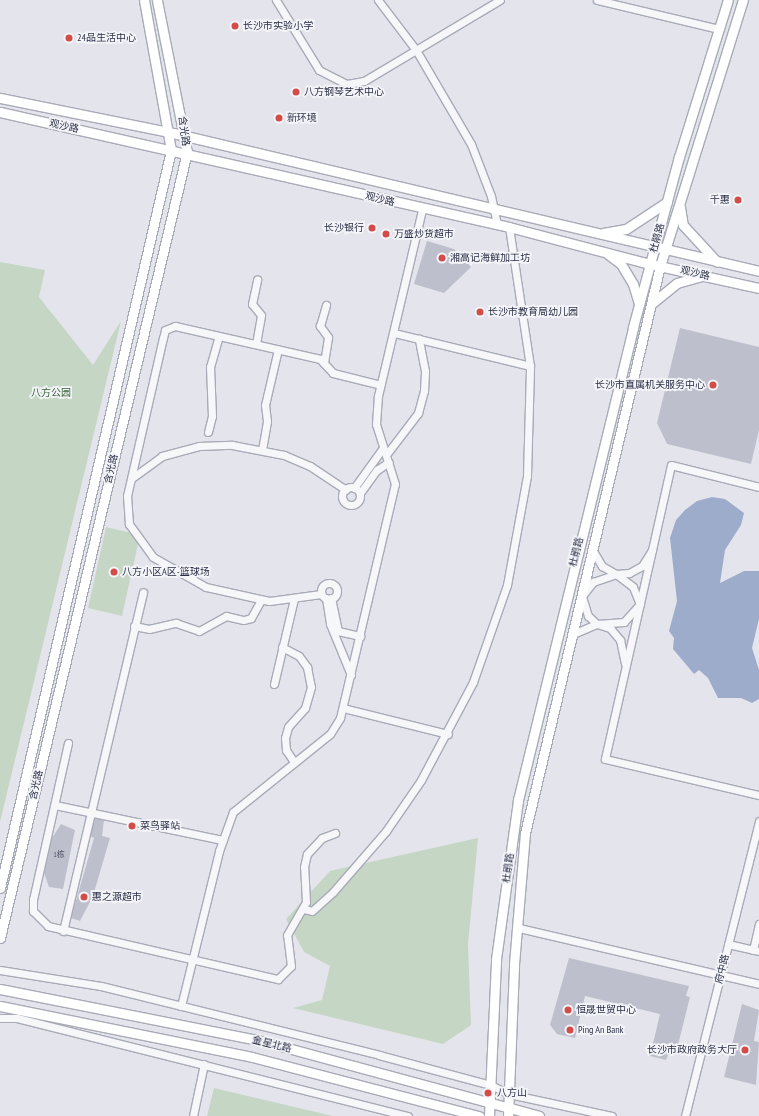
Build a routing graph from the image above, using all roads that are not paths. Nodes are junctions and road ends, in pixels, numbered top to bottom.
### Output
1 (144, 0) edge
2 (157, 0) edge
3 (276, 0) edge
4 (378, 0) edge
5 (500, 0) edge
6 (597, 0) edge
7 (728, 0) edge
8 (743, 0) edge
9 (719, 29) junction
10 (416, 50) junction
11 (0, 98) edge
12 (0, 112) edge
13 (170, 132) junction
14 (186, 136) junction
15 (171, 150) junction
16 (187, 152) junction
17 (680, 198) junction
18 (667, 202) junction
19 (494, 208) junction
20 (422, 210) junction
21 (497, 224) junction
22 (509, 227) junction
23 (600, 234) junction
24 (655, 247) junction
25 (665, 249) junction
26 (606, 252) junction
27 (717, 262) junction
28 (650, 264) junction
29 (660, 266) junction
30 (759, 271) edge
31 (703, 275) junction
32 (257, 280) dead end
33 (759, 288) edge
34 (651, 304) junction
35 (326, 305) dead end
36 (639, 306) junction
37 (394, 333) junction
38 (219, 336) junction
39 (419, 339) junction
40 (256, 344) junction
41 (278, 349) junction
42 (324, 363) junction
43 (530, 366) junction
44 (381, 385) junction
45 (208, 432) dead end
46 (383, 448) junction
47 (262, 450) junction
48 (386, 455) junction
49 (389, 462) junction
50 (132, 478) junction
51 (759, 487) edge
52 (346, 490) junction
53 (357, 491) junction
54 (592, 549) junction
55 (652, 550) junction
56 (616, 574) junction
57 (143, 592) dead end
58 (582, 596) junction
59 (326, 597) junction
60 (294, 599) junction
61 (261, 600) junction
62 (640, 604) junction
63 (597, 624) junction
64 (134, 626) junction
65 (573, 634) junction
66 (360, 636) junction
67 (282, 647) junction
68 (626, 668) junction
69 (351, 675) junction
70 (274, 684) dead end
71 (343, 708) junction
72 (448, 734) junction
73 (68, 743) dead end
74 (294, 762) junction
75 (759, 794) edge
76 (55, 805) junction
77 (91, 812) junction
78 (759, 821) edge
79 (335, 833) dead end
80 (222, 840) junction
81 (757, 840) edge
82 (0, 888) edge
83 (304, 909) junction
84 (759, 924) edge
85 (519, 928) junction
86 (63, 931) junction
87 (0, 938) edge
88 (728, 944) junction
89 (756, 950) edge
90 (192, 962) junction
91 (0, 970) edge
92 (720, 975) junction
93 (759, 984) edge
94 (0, 989) edge
95 (0, 1006) edge
96 (181, 1006) junction
97 (0, 1018) edge
98 (204, 1064) junction
99 (491, 1085) junction
100 (510, 1094) junction
101 (490, 1101) junction
102 (509, 1113) edge
103 (193, 1116) edge
104 (408, 1116) edge
105 (479, 1116) edge
106 (489, 1116) edge
107 (539, 1116) edge
108 (612, 1116) edge
109 (685, 1116) edge

1 - 13 main road, 含光路
2 - 14 main road, 含光路
3 - 10 street
4 - 10 street
5 - 10 street
6 - 9 street
7 - 9 main road, 杜鹃路
8 - 17 main road, 杜鹃路
9 - 18 main road, 杜鹃路
10 - 19 street
11 - 13 main road, 观沙路
12 - 15 main road, 观沙路
13 - 14 main road, 观沙路
13 - 15 main road, 含光路
14 - 16 main road, 含光路
14 - 19 main road, 观沙路
15 - 16 main road, 观沙路
15 - 82 main road, 含光路
16 - 20 main road, 观沙路
16 - 87 main road, 含光路
17 - 25 main road, 杜鹃路
17 - 27 main road
18 - 23 main road
18 - 24 main road, 杜鹃路
19 - 21 street
19 - 23 main road, 观沙路
20 - 21 main road, 观沙路
20 - 37 street
21 - 22 main road, 观沙路
22 - 26 main road, 观沙路
22 - 43 street
23 - 24 main road, 观沙路
24 - 25 main road, 观沙路
24 - 28 main road, 杜鹃路
25 - 27 main road, 观沙路
25 - 29 main road, 杜鹃路
26 - 28 main road, 观沙路
26 - 36 main road
27 - 30 main road, 观沙路
28 - 29 main road, 观沙路
28 - 36 main road, 杜鹃路
29 - 31 main road, 观沙路
29 - 34 main road, 杜鹃路
31 - 33 main road, 观沙路
31 - 34 main road
32 - 40 street
34 - 54 main road, 杜鹃路
35 - 42 street
36 - 99 main road, 杜鹃路
37 - 39 street
37 - 44 street
38 - 40 street
38 - 45 street
38 - 50 street
39 - 43 street
39 - 48 street
40 - 41 street
41 - 42 street
41 - 47 street
42 - 44 street
43 - 72 street
44 - 46 street
46 - 48 street
46 - 53 street
47 - 50 street
47 - 52 street
48 - 49 street
49 - 53 street
49 - 66 street
50 - 61 street
51 - 55 street
52 - 53 street
52 - 53 street
54 - 56 street
54 - 58 main road, 杜鹃路
55 - 56 street
55 - 62 street
56 - 58 street
56 - 62 street
57 - 64 street
58 - 63 street
58 - 65 main road, 杜鹃路
59 - 60 street
59 - 66 street
59 - 69 street
60 - 61 street
60 - 67 street
61 - 64 street
62 - 63 street
62 - 68 street
63 - 65 street
63 - 68 street
64 - 77 street
65 - 85 main road, 杜鹃路
66 - 69 street
67 - 70 street
67 - 74 street
68 - 75 street
69 - 71 street
71 - 72 street
71 - 74 street
72 - 83 street
73 - 76 street
74 - 80 street
76 - 77 street
76 - 86 street
77 - 80 street
77 - 86 street
78 - 81 street, 府中路
79 - 83 street
80 - 90 street
81 - 88 street, 府中路
83 - 90 street
84 - 89 street
85 - 92 street
85 - 100 main road, 杜鹃路
86 - 90 street
88 - 89 street
88 - 92 street, 府中路
90 - 96 street
91 - 96 street
92 - 93 street
92 - 109 street, 府中路
94 - 101 main road, 金星北路
95 - 105 main road, 金星北路
96 - 99 street
97 - 98 street
98 - 103 street
98 - 104 street
99 - 100 street
99 - 101 main road, 杜鹃路
100 - 102 main road, 杜鹃路
100 - 108 street
101 - 102 main road, 金星北路
101 - 106 main road, 杜鹃路
102 - 107 main road, 金星北路

